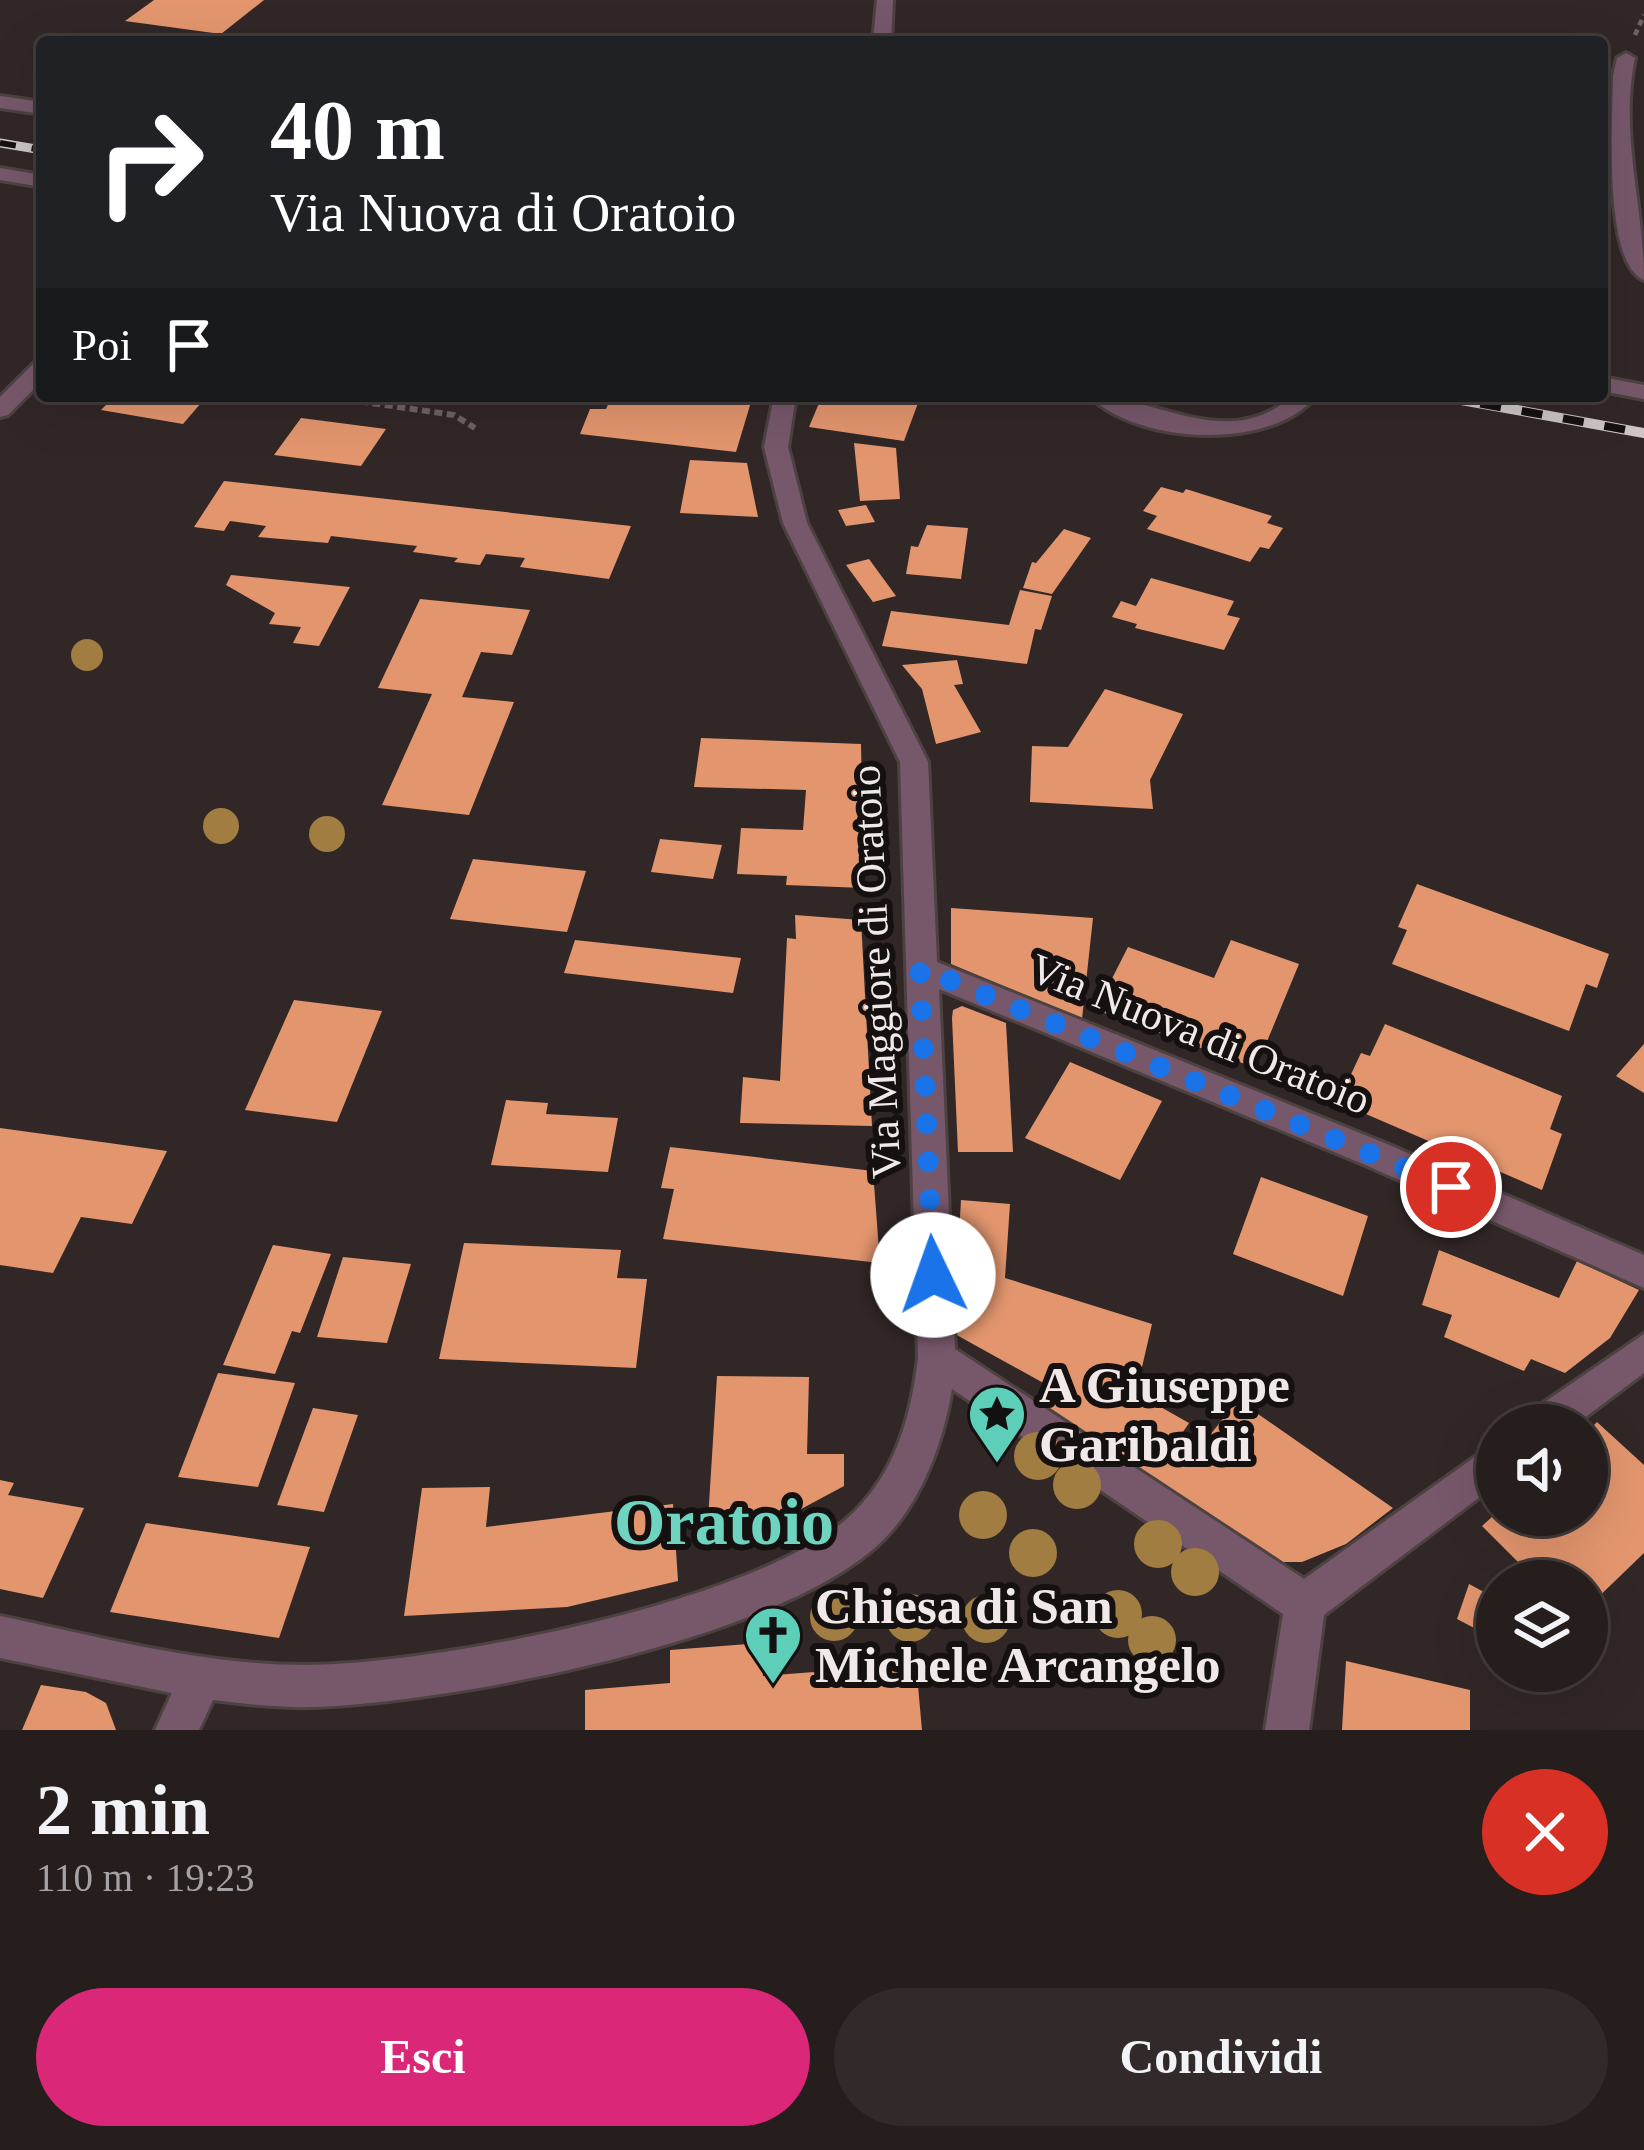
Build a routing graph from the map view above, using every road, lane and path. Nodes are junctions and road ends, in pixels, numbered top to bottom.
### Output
1 (885, 0) edge
2 (882, 36) edge
3 (1626, 58) dead end
4 (0, 102) edge
5 (36, 107) edge
6 (0, 174) edge
7 (36, 180) edge
8 (1644, 274) edge
9 (36, 374) edge
10 (1608, 385) edge
11 (1644, 392) edge
12 (362, 402) edge
13 (784, 402) edge
14 (1112, 402) edge
15 (1298, 402) edge
16 (0, 410) edge
17 (475, 428) dead end
18 (920, 968) junction
19 (1644, 1272) edge
20 (1644, 1351) edge
21 (938, 1358) junction
22 (1572, 1404) edge
23 (1476, 1476) edge
24 (1305, 1604) junction
25 (0, 1637) edge
26 (201, 1677) junction
27 (177, 1730) edge
28 (1287, 1730) edge

1 - 2 street
3 - 8 street
4 - 5 street
6 - 7 street
9 - 16 street
10 - 11 street
12 - 17 path
13 - 18 street, Via Maggiore di Oratoio
14 - 15 street
18 - 19 street, Via Nuova di Oratoio
18 - 21 street, Via Maggiore di Oratoio
20 - 22 street
21 - 24 street
21 - 26 street, Via Maggiore di Oratoio
23 - 24 street
24 - 28 street
25 - 26 street, Via Maggiore di Oratoio
26 - 27 street

